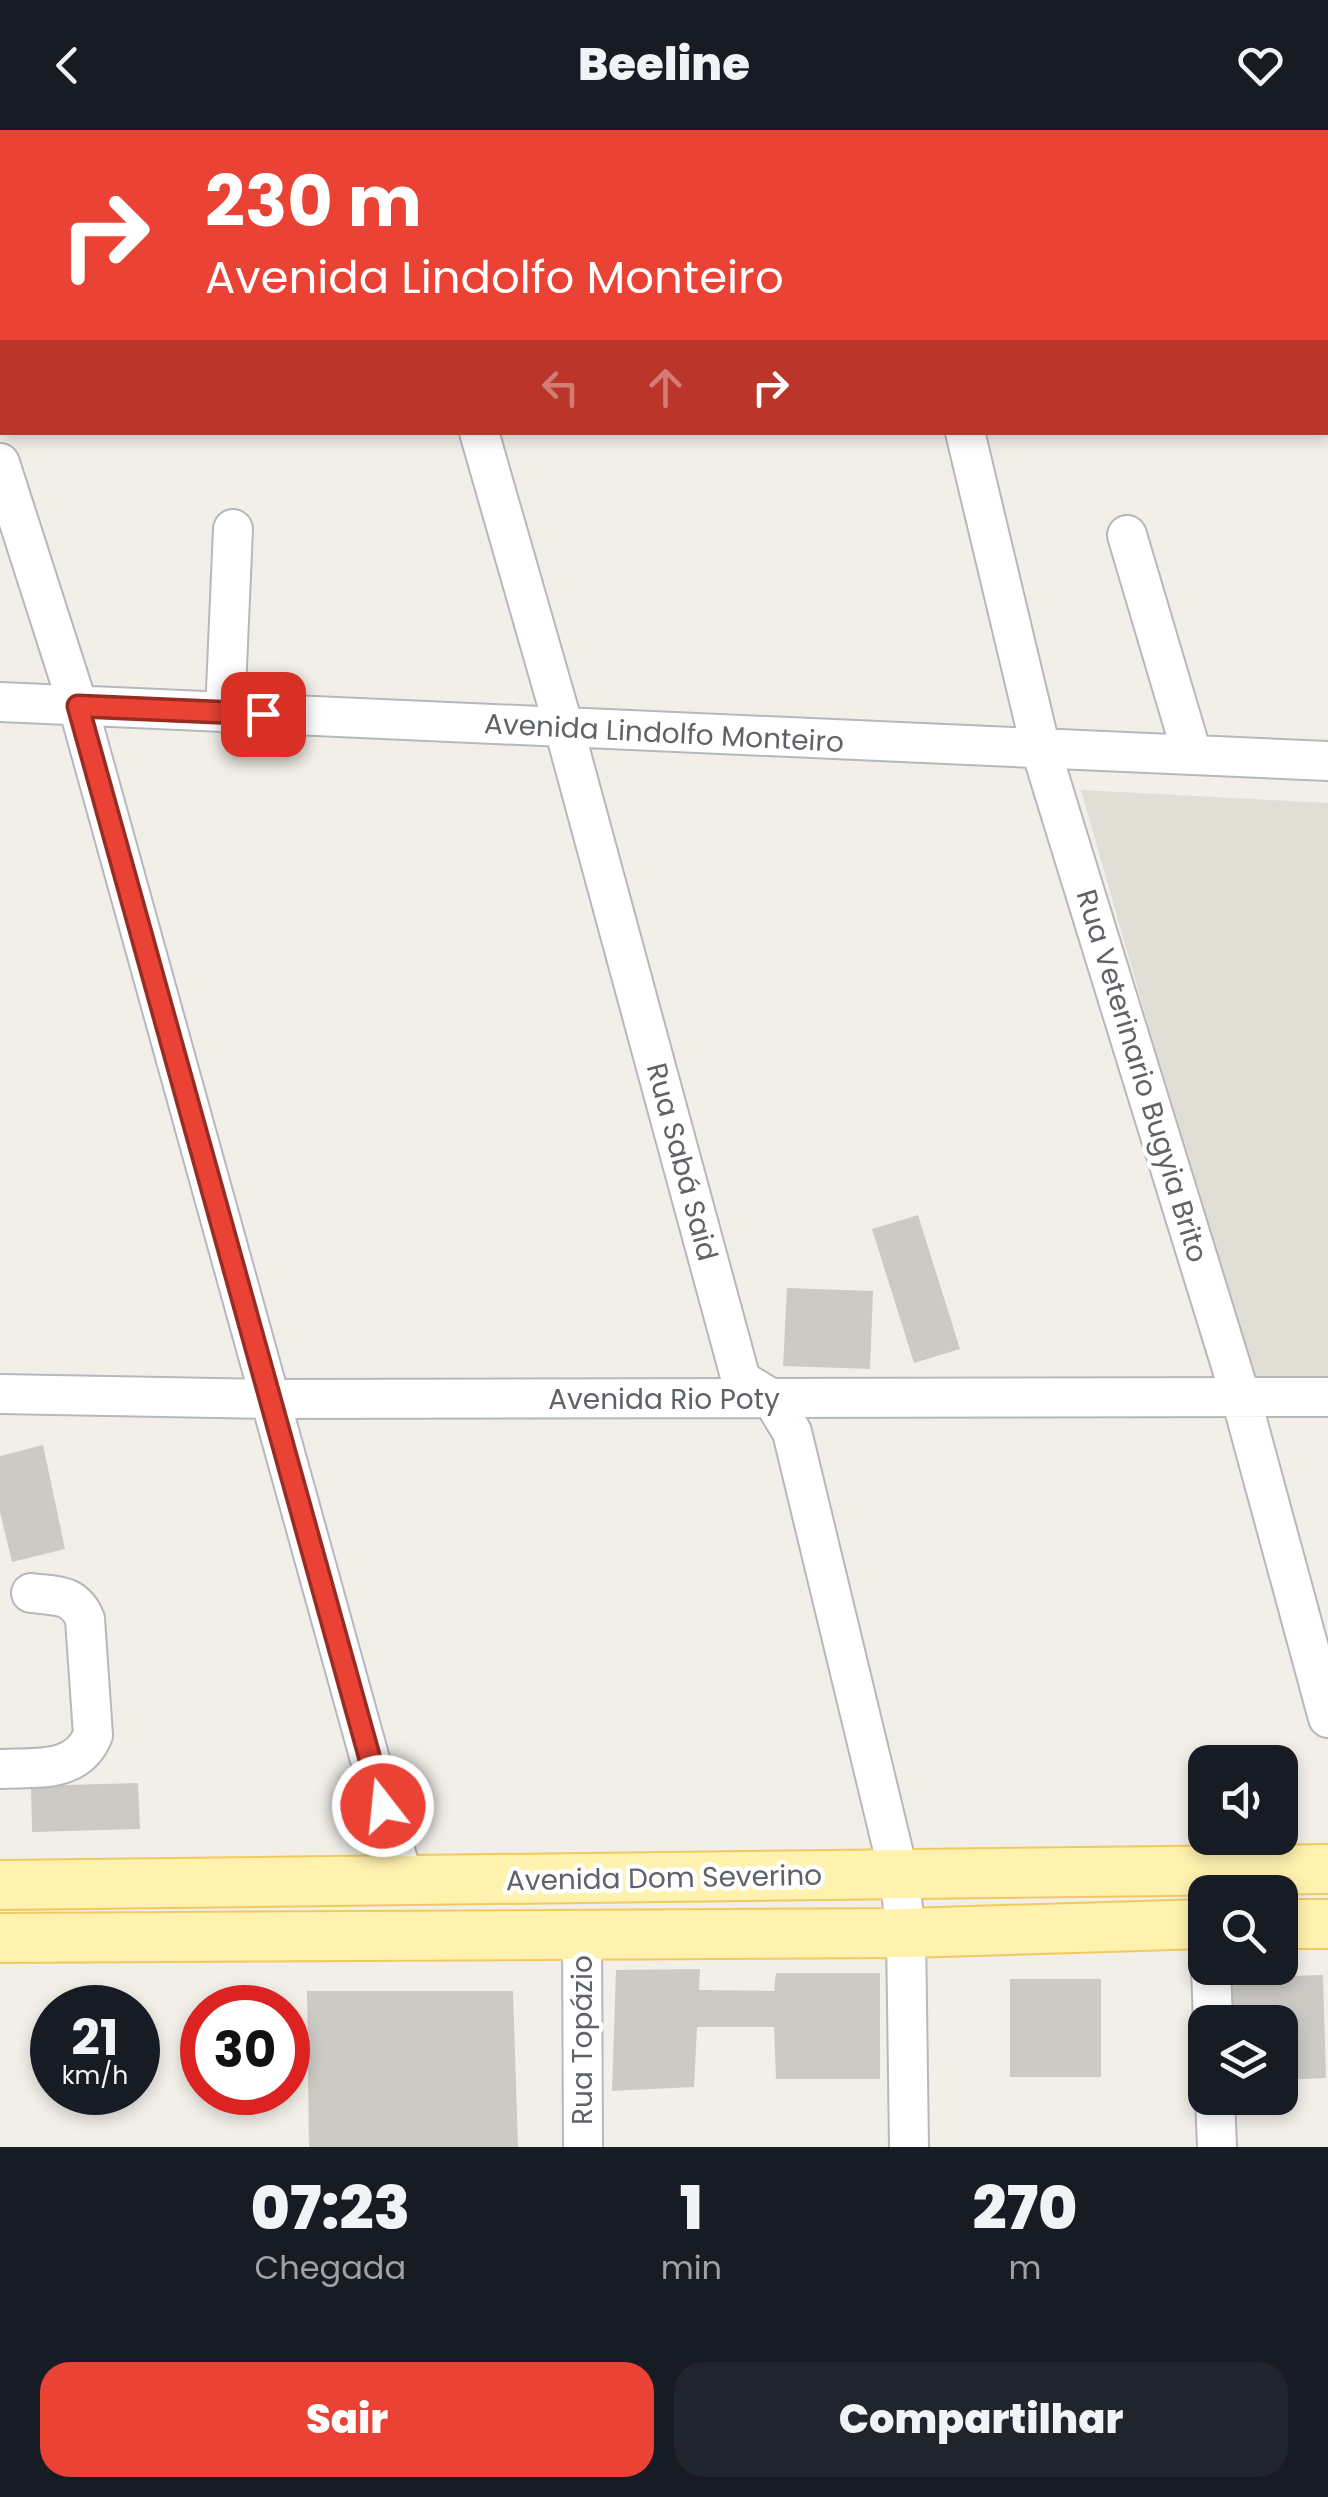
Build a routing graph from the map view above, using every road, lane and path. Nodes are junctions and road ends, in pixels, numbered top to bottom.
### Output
1 (480, 435) edge
2 (966, 435) edge
3 (0, 462) edge
4 (233, 529) dead end
5 (1126, 535) dead end
6 (0, 702) edge
7 (78, 706) junction
8 (225, 713) junction
9 (564, 728) junction
10 (1041, 750) junction
11 (1192, 754) junction
12 (1328, 762) edge
13 (0, 1394) edge
14 (1328, 1397) edge
15 (1241, 1398) junction
16 (268, 1399) junction
17 (772, 1400) junction
18 (31, 1593) dead end
19 (1328, 1718) edge
20 (0, 1768) edge
21 (1328, 1869) edge
22 (899, 1875) junction
23 (404, 1882) junction
24 (0, 1885) edge
25 (1188, 1924) edge
26 (1298, 1924) edge
27 (1328, 1924) edge
28 (906, 1932) junction
29 (582, 1933) junction
30 (0, 1938) edge
31 (1216, 2115) edge
32 (583, 2147) edge
33 (909, 2147) edge
34 (1217, 2147) edge

1 - 9 street, Rua Sabá Said
2 - 10 street, Rua Veterinario Bugyia Brito
3 - 7 street
4 - 8 street
5 - 11 street
6 - 7 street, Avenida Lindolfo Monteiro
7 - 8 street, Avenida Lindolfo Monteiro
7 - 16 street
8 - 9 street, Avenida Lindolfo Monteiro
9 - 10 street, Avenida Lindolfo Monteiro
9 - 17 street, Rua Sabá Said
10 - 11 street, Avenida Lindolfo Monteiro
10 - 15 street, Rua Veterinario Bugyia Brito
11 - 12 street, Avenida Lindolfo Monteiro
13 - 16 street, Avenida Rio Poty
14 - 15 street, Avenida Rio Poty
15 - 17 street, Avenida Rio Poty
15 - 19 street, Rua Veterinario Bugyia Brito
16 - 17 street, Avenida Rio Poty
16 - 23 street
17 - 22 street, Rua Sabá Said
18 - 20 street
21 - 22 main road, Avenida Dom Severino
22 - 23 main road, Avenida Dom Severino
22 - 28 street, Rua Sabá Said
23 - 24 main road, Avenida Dom Severino
25 - 28 main road, Avenida Dom Severino
26 - 27 main road
28 - 29 main road, Avenida Dom Severino
28 - 33 street, Rua Sabá Said
29 - 30 main road, Avenida Dom Severino
29 - 32 street, Rua Topázio
31 - 34 street

